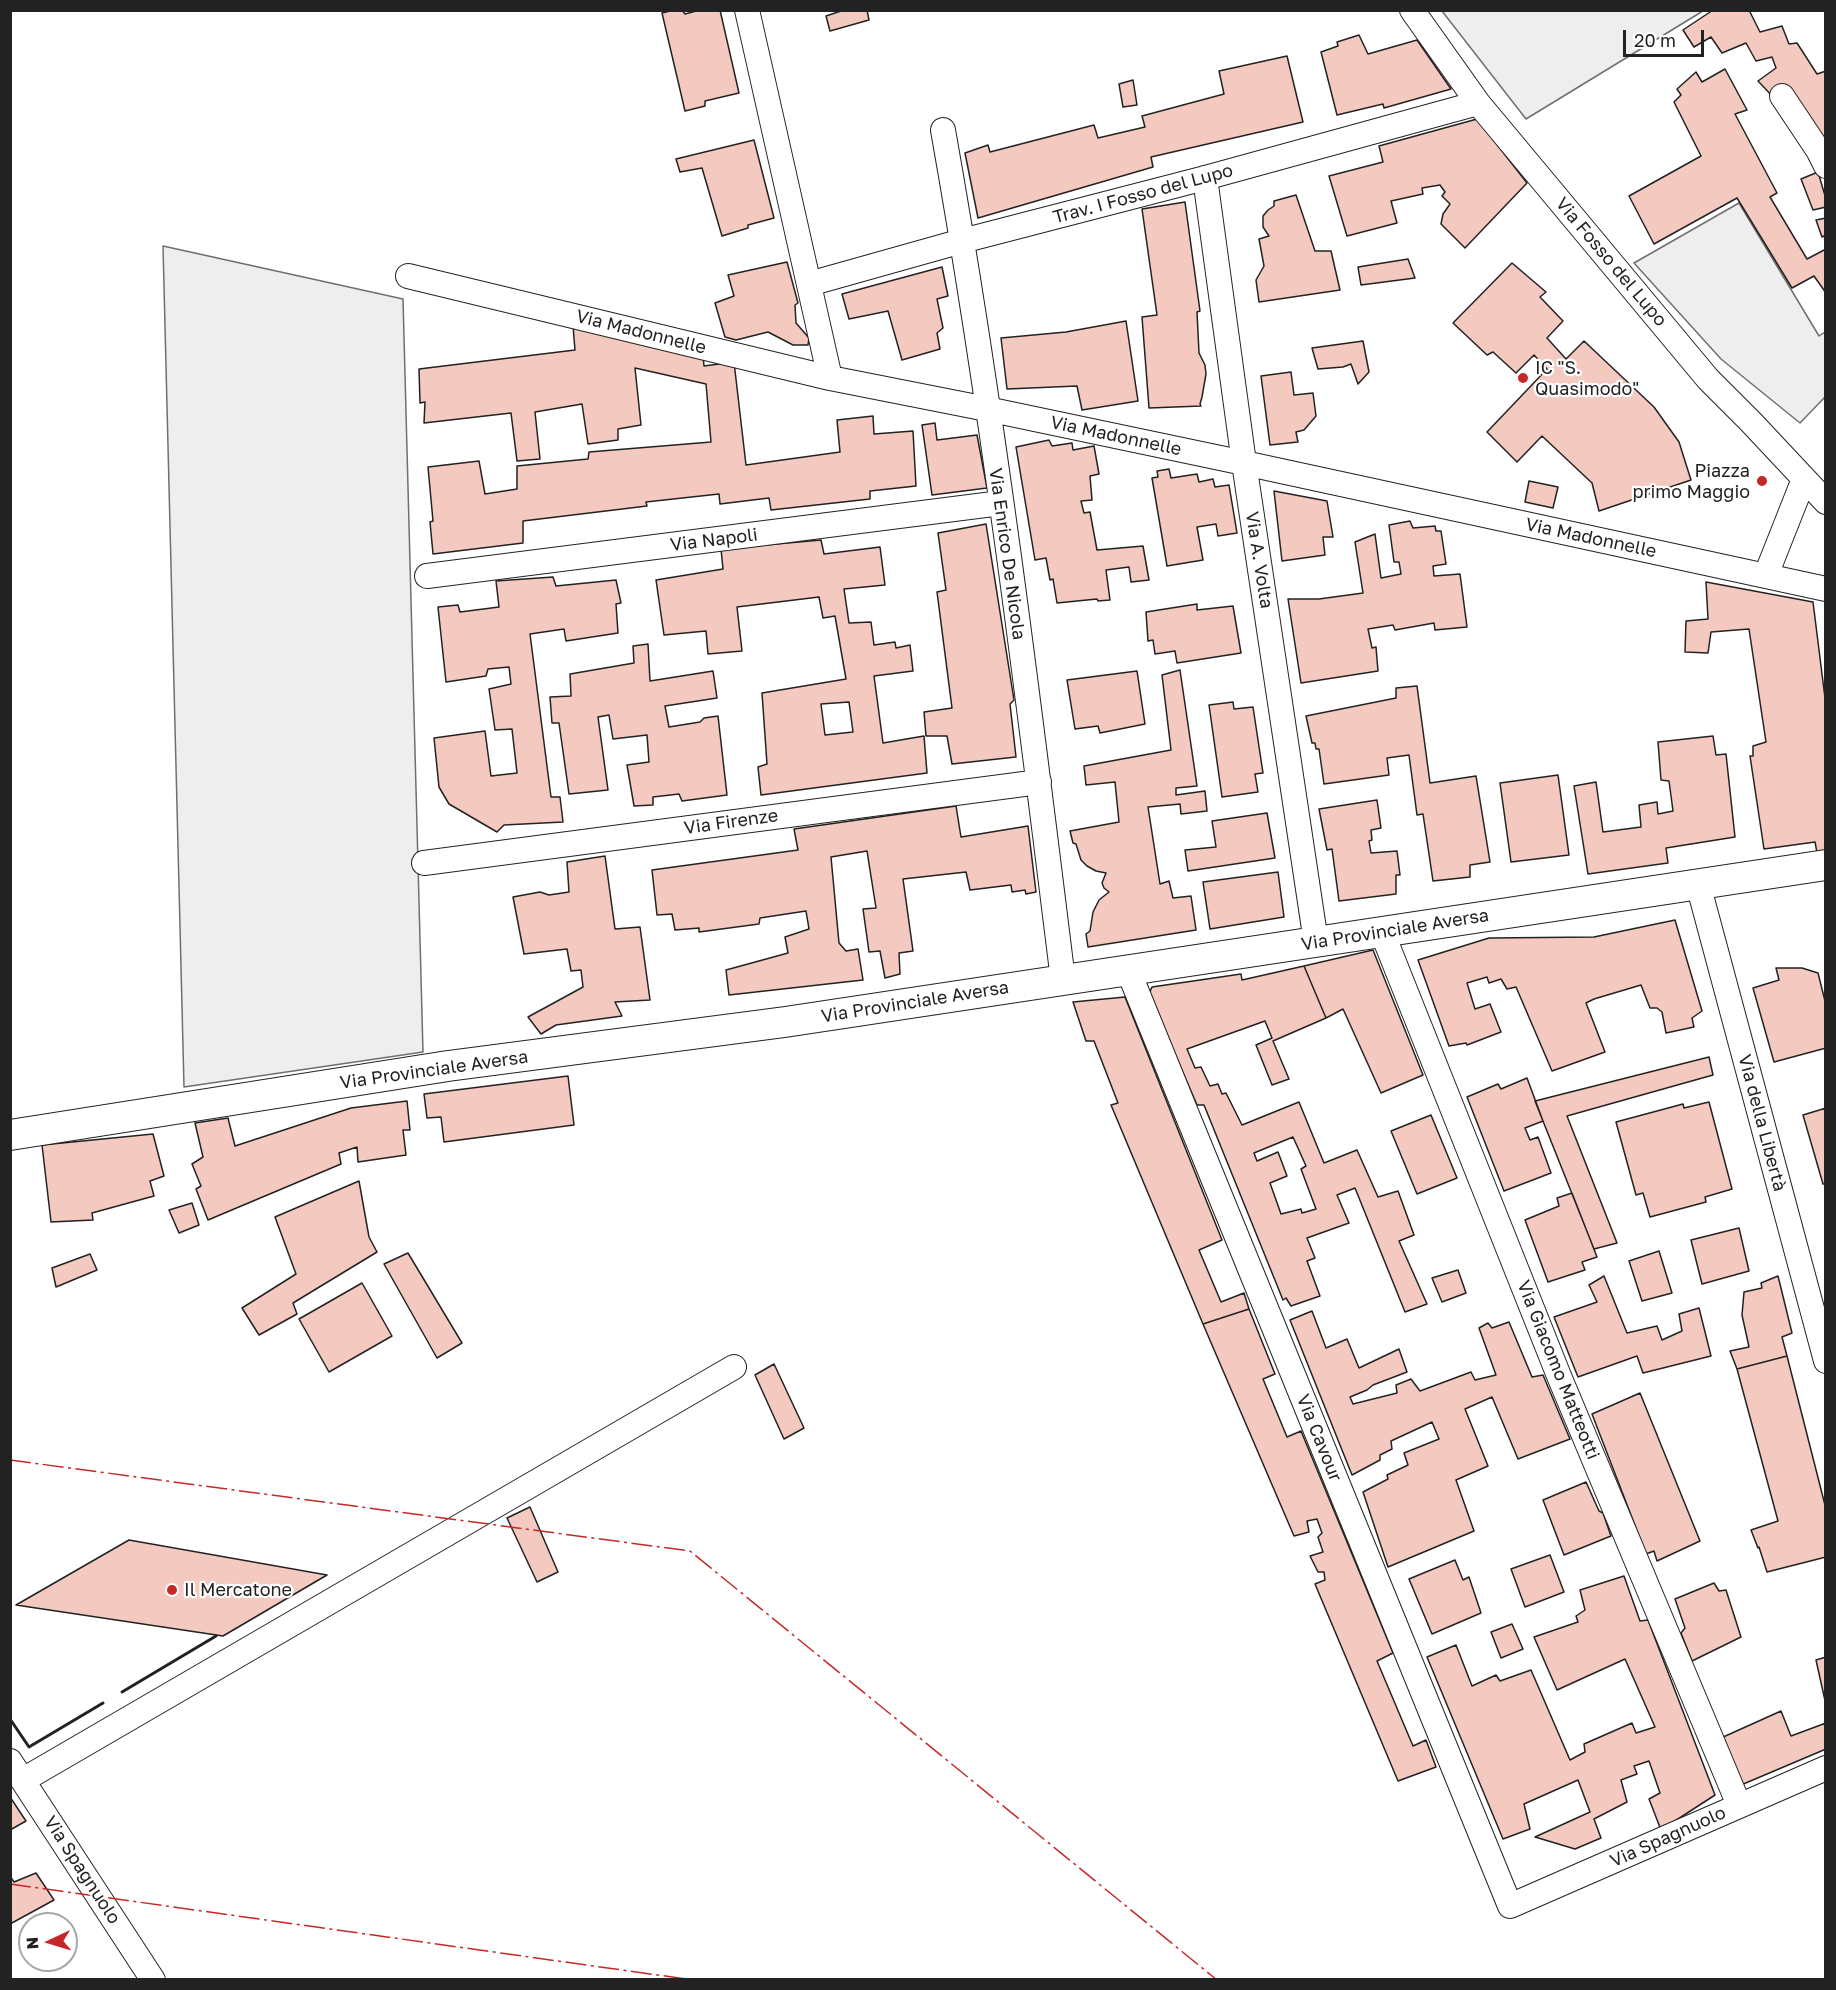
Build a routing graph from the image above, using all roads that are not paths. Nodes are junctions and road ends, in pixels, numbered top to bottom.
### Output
1 (747, 10) edge
2 (1412, 10) edge
3 (1782, 96) dead end
4 (1478, 104) junction
5 (943, 130) dead end
6 (1826, 166) edge
7 (1205, 178) junction
8 (962, 241) junction
9 (408, 276) dead end
10 (809, 284) junction
11 (830, 378) junction
12 (987, 409) junction
13 (1244, 463) junction
14 (1804, 479) junction
15 (1826, 502) edge
16 (1001, 503) junction
17 (1766, 575) junction
18 (427, 576) dead end
19 (1826, 589) edge
20 (1039, 782) junction
21 (424, 863) dead end
22 (1822, 865) edge
23 (1698, 884) junction
24 (1383, 932) junction
25 (1316, 942) junction
26 (1128, 970) junction
27 (1063, 980) junction
28 (10, 1135) edge
29 (1826, 1361) edge
30 (734, 1367) dead end
31 (1826, 1768) edge
32 (17, 1770) edge
33 (1739, 1805) junction
34 (1510, 1906) joint
35 (153, 1980) edge

1 - 10 street
2 - 4 street, Via Fosso del Lupo
3 - 6 street
4 - 7 street, Trav. I Fosso del Lupo
4 - 14 street, Via Fosso del Lupo
5 - 8 street, Via Enrico De Nicola
7 - 8 street, Trav. I Fosso del Lupo
7 - 13 street, Via A. Volta
8 - 10 street, Trav. I Fosso del Lupo
8 - 12 street, Via Enrico De Nicola
9 - 11 street, Via Madonnelle
10 - 11 street
11 - 12 street, Via Madonnelle
12 - 13 street, Via Madonnelle
12 - 16 street, Via Enrico De Nicola
13 - 17 street, Via Madonnelle
13 - 25 street, Via A. Volta
14 - 15 street, Via Fosso del Lupo
14 - 17 street
16 - 18 street, Via Napoli
16 - 20 street, Via Enrico De Nicola
17 - 19 street, Via Madonnelle
20 - 21 street, Via Firenze
20 - 27 street, Via Enrico De Nicola
22 - 23 street, Via Provinciale Aversa
23 - 24 street, Via Provinciale Aversa
23 - 29 street, Via della Libertà
24 - 25 street, Via Provinciale Aversa
24 - 33 street, Via Giacomo Matteotti
25 - 26 street, Via Provinciale Aversa
26 - 27 street, Via Provinciale Aversa
26 - 34 street, Via Cavour
27 - 28 street, Via Provinciale Aversa
30 - 32 street
31 - 33 street, Via Spagnuolo
32 - 35 street, Via Spagnuolo
33 - 34 street, Via Spagnuolo

